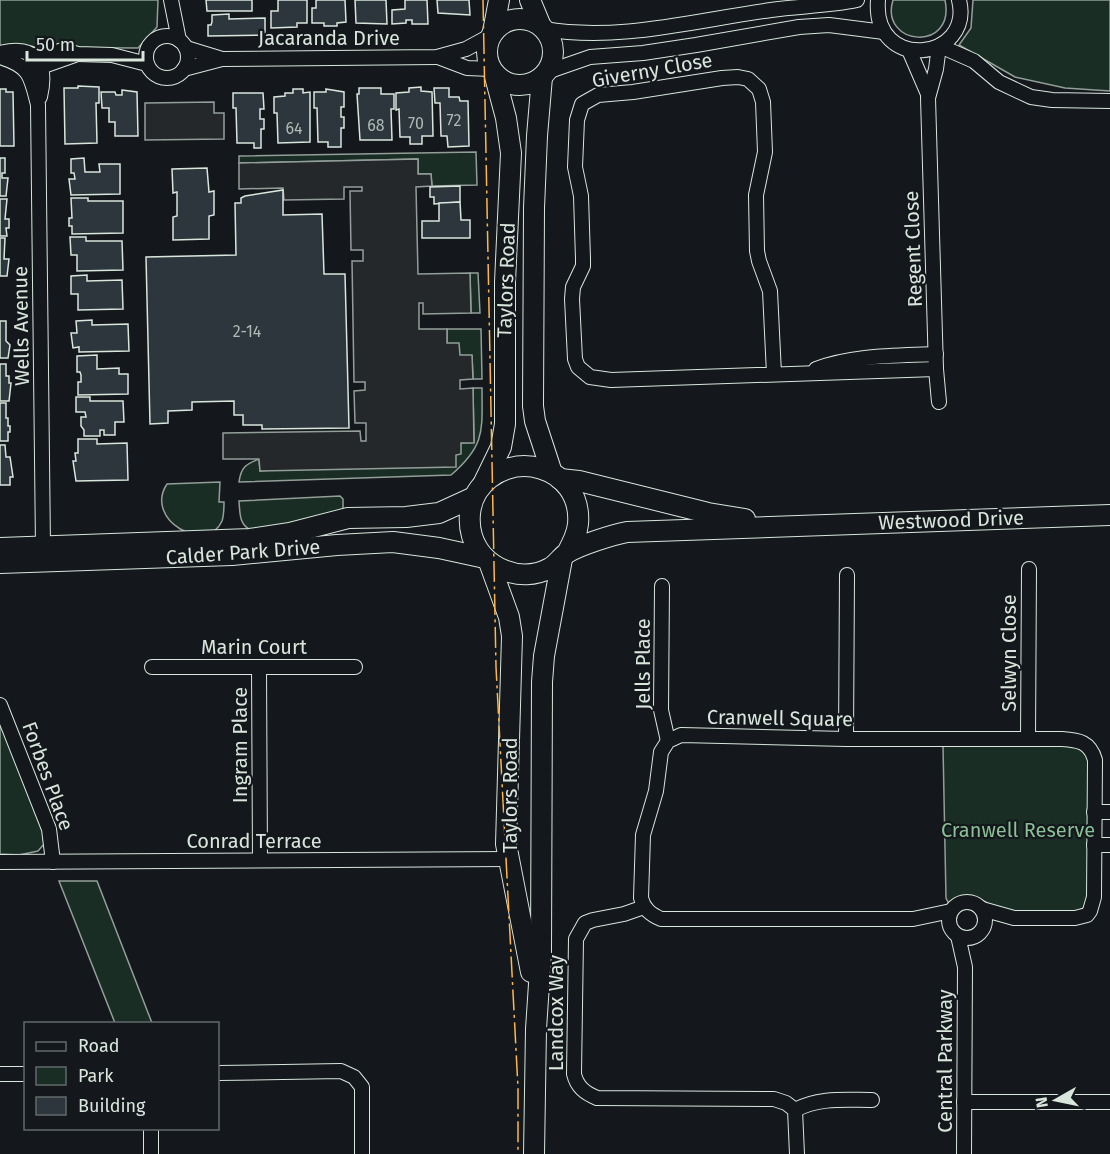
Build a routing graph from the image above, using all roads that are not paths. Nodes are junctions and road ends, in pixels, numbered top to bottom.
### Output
1 (170, 0) edge
2 (499, 0) edge
3 (530, 0) edge
4 (857, 0) edge
5 (879, 0) edge
6 (959, 0) edge
7 (542, 26) junction
8 (884, 32) junction
9 (491, 34) junction
10 (162, 36) junction
11 (182, 44) junction
12 (149, 45) junction
13 (939, 46) junction
14 (909, 50) junction
15 (0, 55) edge
16 (112, 55) junction
17 (437, 57) junction
18 (222, 59) junction
19 (38, 62) junction
20 (147, 64) junction
21 (25, 68) junction
22 (184, 69) junction
23 (492, 71) junction
24 (544, 75) junction
25 (928, 94) junction
26 (1110, 101) edge
27 (38, 105) junction
28 (936, 354) junction
29 (936, 369) junction
30 (805, 373) junction
31 (774, 374) junction
32 (939, 402) dead end
33 (556, 476) junction
34 (479, 490) junction
35 (1110, 515) edge
36 (792, 526) junction
37 (232, 547) junction
38 (0, 548) edge
39 (43, 555) junction
40 (564, 556) junction
41 (487, 560) junction
42 (0, 563) edge
43 (1029, 569) dead end
44 (847, 576) dead end
45 (662, 586) dead end
46 (152, 667) dead end
47 (259, 667) junction
48 (355, 667) dead end
49 (0, 705) edge
50 (1028, 738) junction
51 (846, 739) junction
52 (668, 741) junction
53 (1094, 812) junction
54 (1110, 812) edge
55 (1094, 845) junction
56 (1110, 845) edge
57 (509, 858) junction
58 (541, 858) junction
59 (260, 860) junction
60 (0, 862) edge
61 (53, 862) junction
62 (644, 906) junction
63 (982, 909) junction
64 (951, 911) junction
65 (1014, 918) junction
66 (913, 919) junction
67 (980, 931) junction
68 (954, 932) junction
69 (965, 967) junction
70 (536, 1029) junction
71 (219, 1073) edge
72 (0, 1074) edge
73 (24, 1074) edge
74 (872, 1100) dead end
75 (964, 1102) junction
76 (1110, 1102) edge
77 (795, 1110) junction
78 (151, 1130) edge
79 (151, 1154) edge
80 (362, 1154) edge
81 (534, 1154) edge
82 (797, 1154) edge
83 (964, 1154) edge

1 - 10 street
1 - 11 street
2 - 9 main road
3 - 7 main road
4 - 7 street
5 - 8 street
6 - 13 street
7 - 9 main road
7 - 24 main road
8 - 14 street
8 - 24 street
9 - 17 street, Jacaranda Drive
9 - 23 main road
10 - 11 street
10 - 12 street
11 - 18 street, Jacaranda Drive
11 - 22 street
12 - 16 street
12 - 20 street
13 - 14 street
13 - 25 street, Regent Close
13 - 26 street
14 - 25 street, Regent Close
15 - 19 street
15 - 21 street
16 - 19 street
16 - 20 street
17 - 18 street, Jacaranda Drive
17 - 23 street, Jacaranda Drive
18 - 22 street, Jacaranda Drive
19 - 21 street
19 - 27 street, Wells Avenue
20 - 22 street
21 - 27 street, Wells Avenue
23 - 24 main road
23 - 34 main road, Taylors Road
24 - 33 main road, Taylors Road
25 - 28 street, Regent Close
27 - 39 street, Wells Avenue
28 - 29 street, Regent Close
28 - 30 street, Giverny Close
29 - 30 street, Giverny Close
29 - 32 street, Regent Close
30 - 31 street, Giverny Close
31 - 31 street, Giverny Close
33 - 34 main road
33 - 36 main road, Westwood Drive
33 - 40 main road
34 - 37 main road, Calder Park Drive
34 - 41 main road
35 - 36 main road, Westwood Drive
36 - 40 main road, Westwood Drive
37 - 39 main road, Calder Park Drive
37 - 41 main road, Calder Park Drive
38 - 39 main road, Calder Park Drive
39 - 42 main road, Calder Park Drive
40 - 41 main road
40 - 58 main road, Taylors Road
41 - 57 main road, Taylors Road
43 - 50 street, Selwyn Close
44 - 51 street
45 - 52 street, Jells Place
46 - 47 street, Marin Court
47 - 48 street, Marin Court
47 - 59 street, Ingram Place
49 - 61 street, Forbes Place
50 - 51 street, Cranwell Square
50 - 53 street, Cranwell Square
51 - 52 street, Cranwell Square
52 - 62 street
53 - 54 street
53 - 55 street, Cranwell Square
55 - 56 street
55 - 65 street, Cranwell Square
57 - 58 main road
57 - 59 street, Conrad Terrace
57 - 70 main road, Taylors Road
58 - 70 main road, Taylors Road
59 - 61 street, Conrad Terrace
60 - 61 street, Conrad Terrace
62 - 66 street
62 - 77 street, Landcox Way
63 - 64 street
63 - 65 street, Cranwell Square
63 - 67 street
64 - 66 street
64 - 68 street
65 - 67 street, Cranwell Square
66 - 68 street
67 - 68 street
67 - 69 street, Central Parkway
68 - 69 street, Central Parkway
69 - 75 street, Central Parkway
70 - 81 main road, Taylors Road
71 - 80 street
72 - 73 street
74 - 77 street
75 - 76 street
75 - 83 street, Central Parkway
77 - 82 street
78 - 79 street

